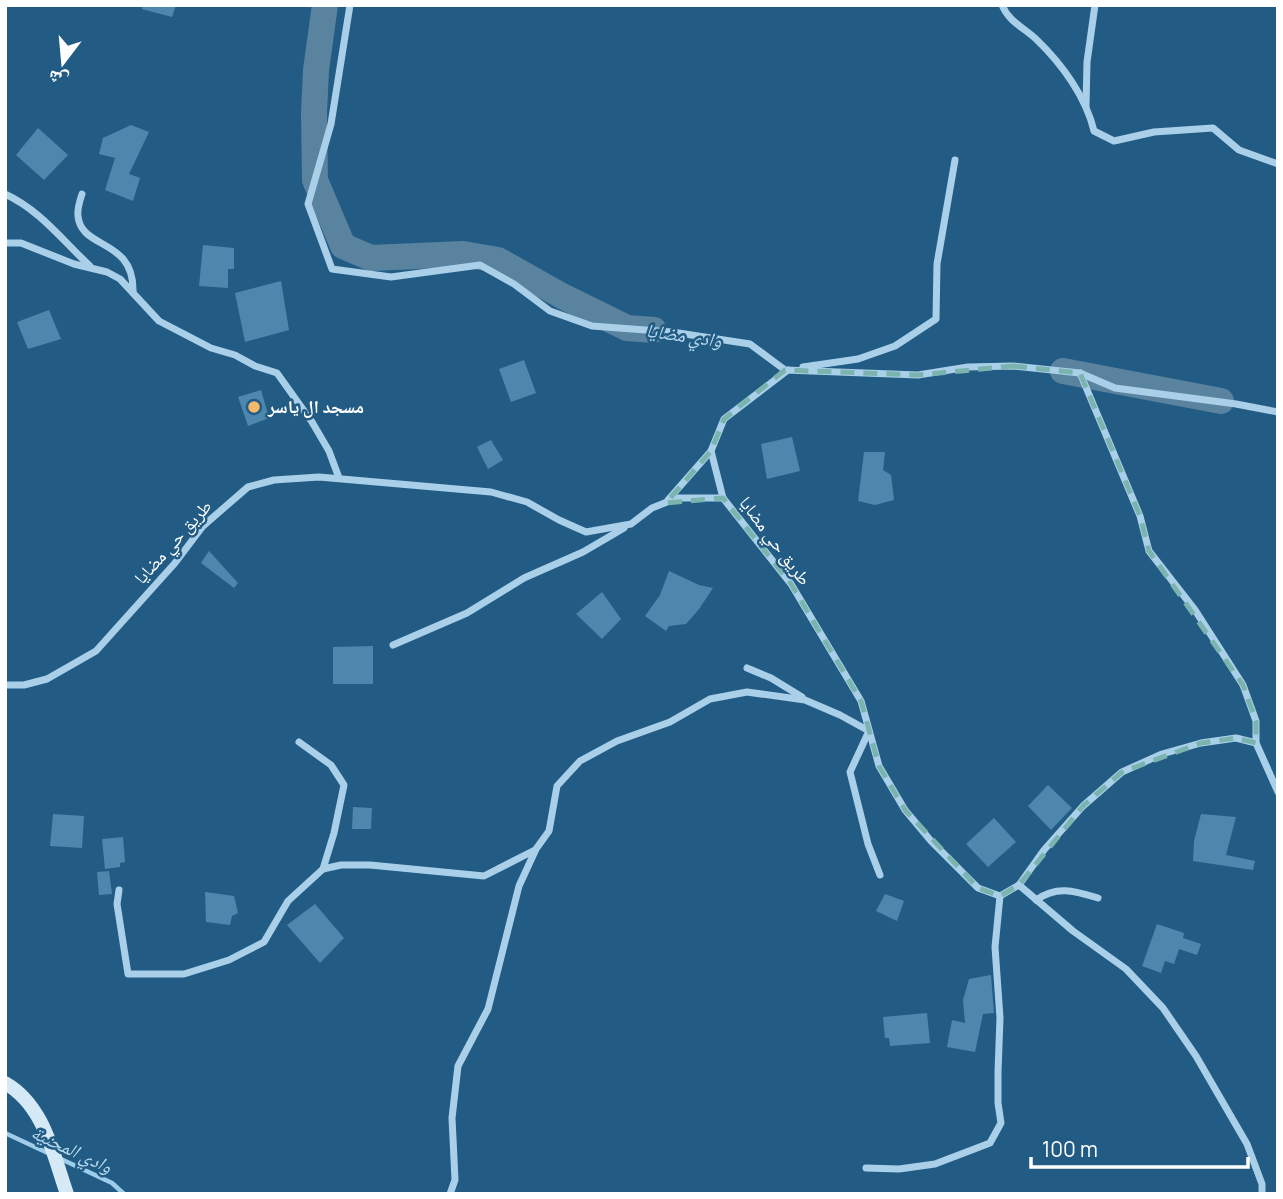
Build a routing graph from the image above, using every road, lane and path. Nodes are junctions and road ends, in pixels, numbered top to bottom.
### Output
1 (350, 5) edge
2 (1002, 5) edge
3 (1095, 5) edge
4 (1086, 106) junction
5 (955, 160) dead end
6 (1278, 164) edge
7 (5, 194) edge
8 (82, 194) dead end
9 (5, 243) edge
10 (93, 269) junction
11 (133, 291) junction
12 (785, 370) junction
13 (1080, 373) junction
14 (1278, 412) edge
15 (711, 451) junction
16 (339, 478) junction
17 (723, 498) junction
18 (666, 503) junction
19 (631, 524) junction
20 (393, 645) dead end
21 (747, 668) dead end
22 (5, 685) edge
23 (806, 700) junction
24 (869, 731) junction
25 (299, 742) dead end
26 (1256, 743) junction
27 (1278, 792) edge
28 (536, 849) junction
29 (323, 869) junction
30 (880, 876) dead end
31 (1019, 885) junction
32 (119, 890) dead end
33 (1000, 896) junction
34 (1098, 898) dead end
35 (1037, 900) junction
36 (5, 1083) edge
37 (866, 1168) dead end
38 (66, 1190) edge
39 (450, 1194) edge
40 (1262, 1194) edge

1 - 12 street
2 - 4 street
3 - 4 street
4 - 6 street
5 - 12 street
7 - 10 street
8 - 11 street
9 - 10 street
10 - 11 street
11 - 16 street
12 - 13 street
12 - 15 street
13 - 14 street
13 - 26 street
15 - 17 street
15 - 18 street
16 - 19 street, طريق حي مضايا
16 - 22 street, طريق حي مضايا
17 - 18 street, طريق حي مضايا
17 - 24 street, طريق حي مضايا
18 - 19 street, طريق حي مضايا
19 - 20 street
21 - 23 street
23 - 24 street
23 - 28 street
24 - 30 street
24 - 33 street, طريق حي مضايا
25 - 29 street
26 - 27 street
26 - 31 street
28 - 29 street
28 - 39 street
29 - 32 street
31 - 33 street
31 - 35 street
33 - 37 street
34 - 35 street
35 - 40 street
36 - 38 main road

